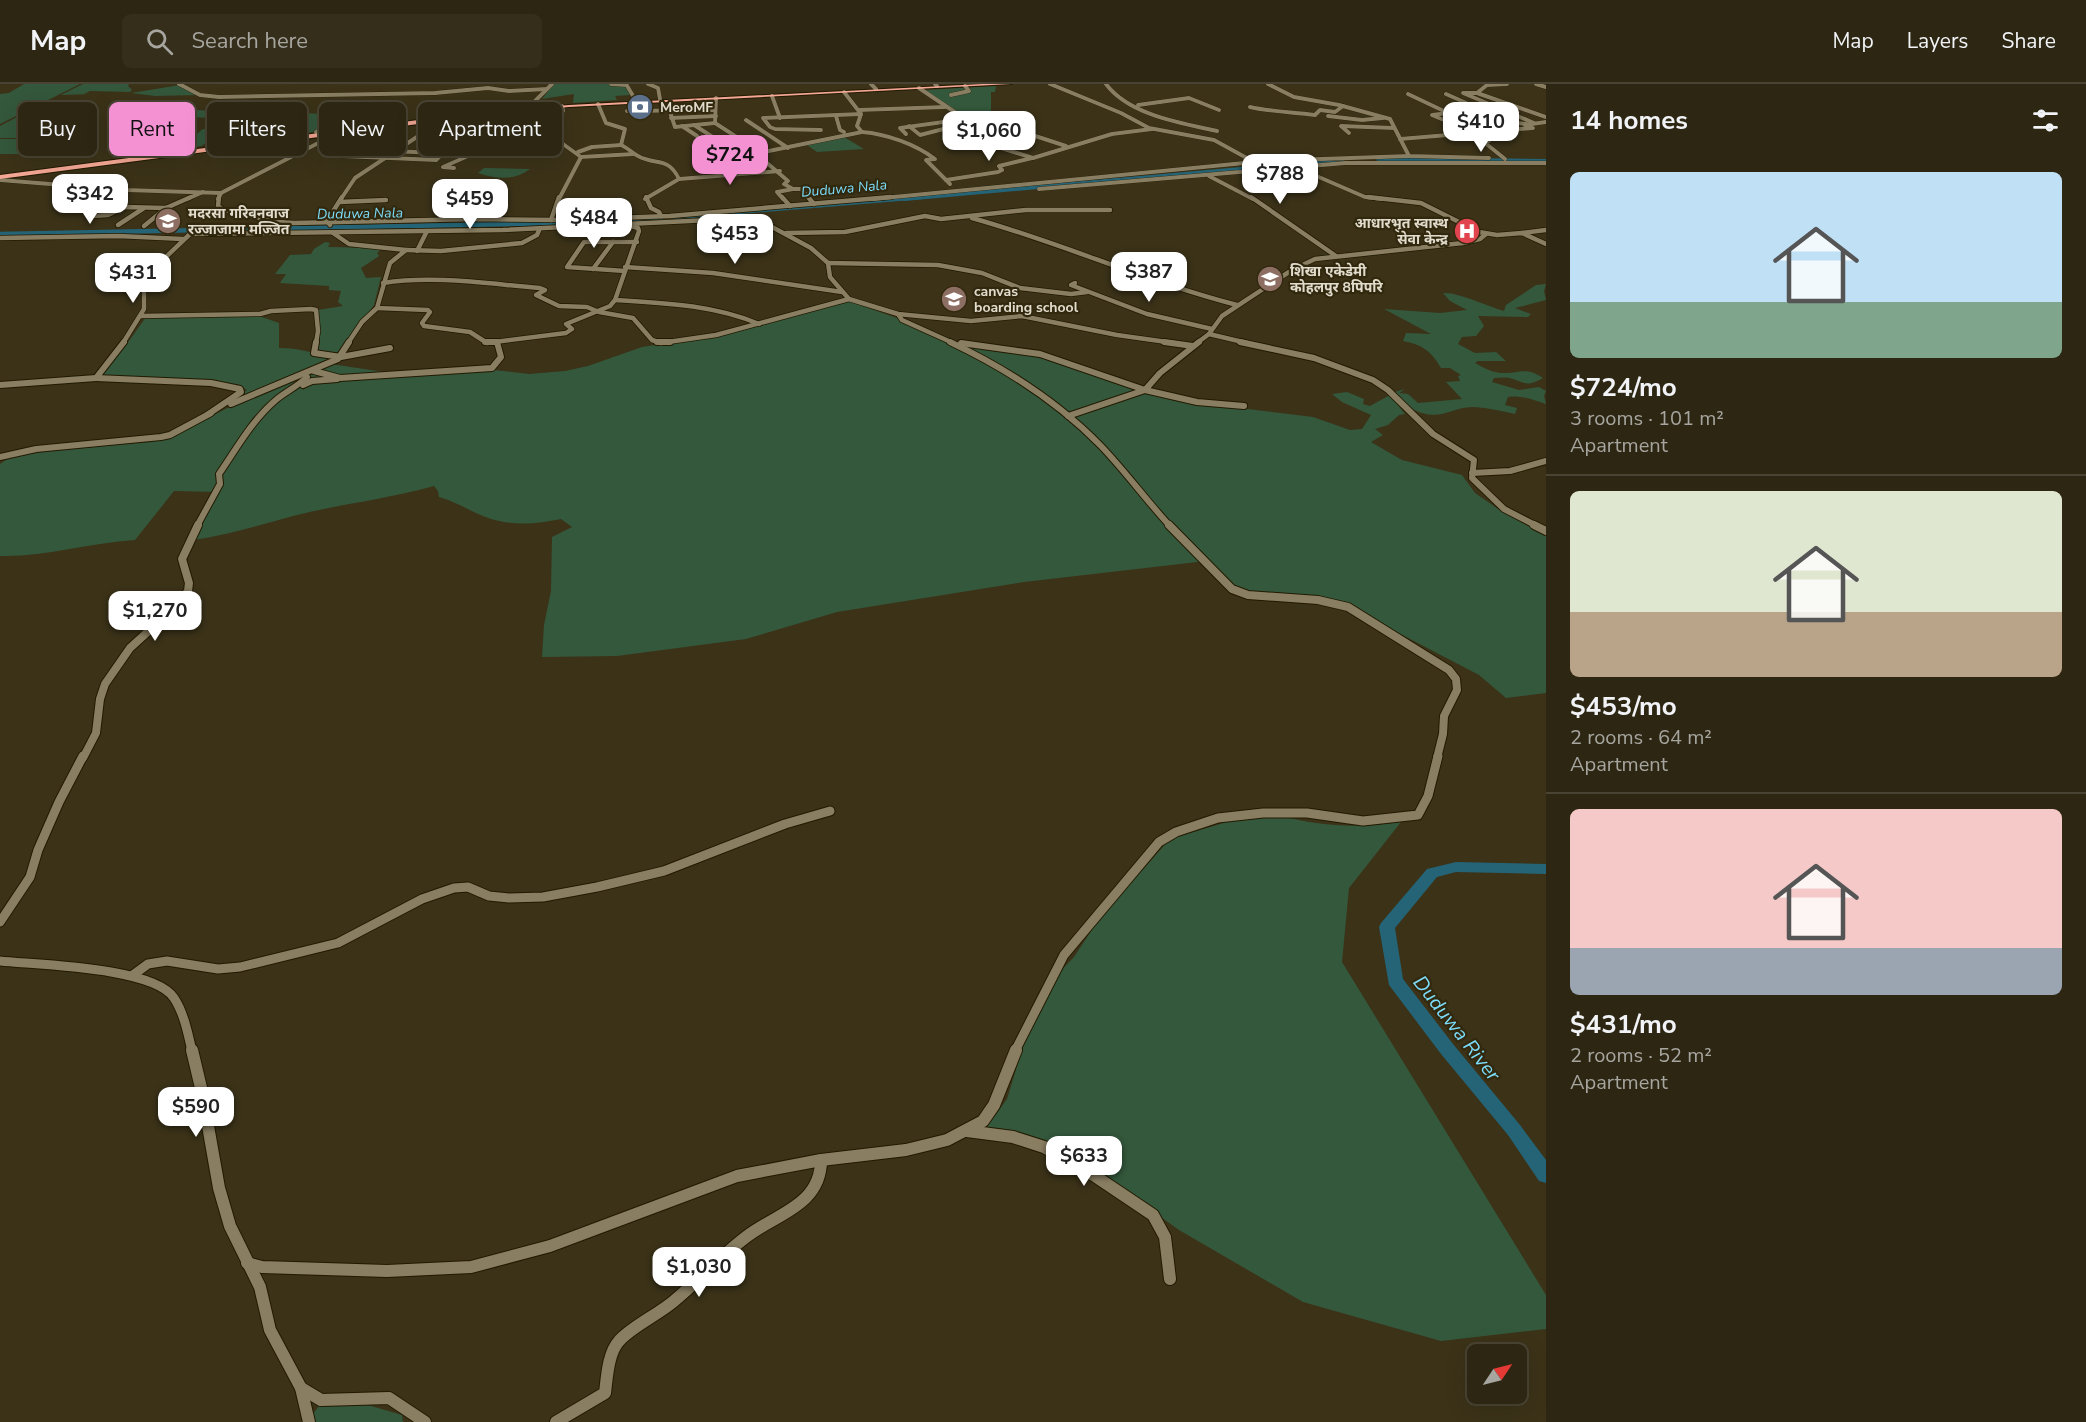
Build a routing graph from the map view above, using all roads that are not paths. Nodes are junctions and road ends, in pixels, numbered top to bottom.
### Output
1 (179, 84) edge
2 (552, 84) edge
3 (611, 84) edge
4 (626, 84) edge
5 (648, 84) edge
6 (871, 84) edge
7 (975, 84) edge
8 (1010, 84) edge
9 (1050, 84) edge
10 (1106, 84) edge
11 (1268, 84) edge
12 (1507, 84) edge
13 (1536, 84) edge
14 (936, 85) edge
15 (965, 86) junction
16 (1546, 87) edge
17 (919, 88) junction
18 (547, 89) junction
19 (876, 89) junction
20 (844, 92) junction
21 (1477, 93) junction
22 (1408, 94) dead end
23 (1446, 94) dead end
24 (951, 95) dead end
25 (772, 96) junction
26 (1294, 97) junction
27 (660, 99) junction
28 (716, 99) junction
29 (636, 101) junction
30 (533, 102) edge
31 (628, 103) junction
32 (1299, 103) dead end
33 (1486, 103) junction
34 (1504, 103) junction
35 (598, 104) junction
36 (1134, 105) junction
37 (562, 106) edge
38 (562, 106) joint
39 (946, 106) junction
40 (1343, 106) junction
41 (1250, 107) dead end
42 (1294, 108) dead end
43 (716, 110) junction
44 (1219, 110) dead end
45 (1287, 111) junction
46 (562, 112) edge
47 (670, 112) junction
48 (860, 112) junction
49 (1335, 112) junction
50 (1316, 115) junction
51 (1352, 115) dead end
52 (716, 116) junction
53 (836, 116) junction
54 (818, 117) junction
55 (1546, 117) edge
56 (671, 118) junction
57 (780, 118) junction
58 (1387, 118) junction
59 (418, 119) edge
60 (746, 120) dead end
61 (968, 121) junction
62 (1546, 122) edge
63 (715, 123) junction
64 (1535, 123) junction
65 (1527, 124) junction
66 (694, 125) junction
67 (682, 126) junction
68 (909, 126) junction
69 (1394, 128) junction
70 (1152, 129) junction
71 (821, 130) junction
72 (319, 131) edge
73 (996, 131) junction
74 (1217, 131) dead end
75 (316, 132) junction
76 (844, 132) dead end
77 (862, 132) junction
78 (319, 133) edge
79 (1349, 133) dead end
80 (1473, 133) junction
81 (906, 134) dead end
82 (697, 136) dead end
83 (832, 138) junction
84 (1400, 139) junction
85 (719, 141) dead end
86 (319, 143) edge
87 (562, 143) edge
88 (696, 144) dead end
89 (621, 145) junction
90 (1066, 146) junction
91 (788, 148) junction
92 (752, 150) junction
93 (406, 152) edge
94 (759, 153) junction
95 (634, 154) junction
96 (708, 154) junction
97 (579, 155) junction
98 (342, 156) dead end
99 (389, 156) edge
100 (465, 156) edge
101 (1408, 156) junction
102 (763, 157) junction
103 (386, 158) junction
104 (1033, 158) junction
105 (1505, 159) junction
106 (436, 160) junction
107 (1546, 161) edge
108 (455, 162) junction
109 (1254, 162) junction
110 (1287, 162) junction
111 (1533, 163) junction
112 (1296, 167) junction
113 (454, 168) dead end
114 (1546, 170) edge
115 (780, 171) junction
116 (1208, 176) junction
117 (0, 177) edge
118 (679, 179) junction
119 (946, 180) junction
120 (950, 184) dead end
121 (793, 189) junction
122 (204, 191) junction
123 (221, 193) junction
124 (386, 200) dead end
125 (339, 202) junction
126 (814, 204) junction
127 (790, 206) junction
128 (144, 207) junction
129 (166, 208) junction
130 (824, 209) dead end
131 (1110, 210) dead end
132 (92, 216) dead end
133 (661, 216) junction
134 (969, 217) junction
135 (551, 220) junction
136 (628, 222) junction
137 (117, 225) dead end
138 (144, 226) dead end
139 (329, 228) junction
140 (540, 228) junction
141 (1546, 230) edge
142 (427, 231) junction
143 (785, 233) junction
144 (1522, 233) junction
145 (1486, 234) junction
146 (0, 238) edge
147 (183, 239) junction
148 (613, 242) junction
149 (637, 242) junction
150 (1546, 244) edge
151 (406, 250) junction
152 (417, 251) junction
153 (1336, 256) junction
154 (828, 263) junction
155 (593, 269) junction
156 (625, 269) junction
157 (383, 283) junction
158 (1076, 283) dead end
159 (842, 292) junction
160 (1087, 292) junction
161 (849, 299) junction
162 (615, 300) junction
163 (1237, 304) junction
164 (377, 308) junction
165 (599, 312) junction
166 (898, 314) junction
167 (141, 316) junction
168 (760, 324) junction
169 (1211, 332) junction
170 (497, 342) junction
171 (955, 342) junction
172 (1193, 346) junction
173 (390, 348) dead end
174 (341, 357) junction
175 (312, 372) junction
176 (96, 378) junction
177 (340, 378) junction
178 (0, 384) edge
179 (297, 387) junction
180 (1145, 390) junction
181 (1244, 406) dead end
182 (207, 416) junction
183 (1068, 416) junction
184 (0, 457) edge
185 (1546, 461) edge
186 (1472, 473) junction
187 (1546, 531) edge
188 (830, 811) dead end
189 (0, 922) edge
190 (0, 961) edge
191 (133, 975) junction
192 (967, 1131) junction
193 (821, 1160) junction
194 (247, 1263) junction
195 (1170, 1279) dead end
196 (301, 1388) junction
197 (305, 1418) edge
198 (425, 1422) edge
199 (556, 1422) edge

1 - 18 street
2 - 18 street
3 - 4 street
4 - 29 street
5 - 27 street
6 - 19 street
7 - 14 highway
8 - 15 highway
9 - 70 street
10 - 36 street
11 - 26 street
12 - 21 street
13 - 16 street
14 - 19 highway
15 - 17 highway
15 - 24 street
17 - 20 highway
17 - 39 street
18 - 30 street
19 - 27 highway
20 - 25 highway
20 - 48 street
21 - 33 street
21 - 34 street
22 - 80 street
23 - 65 street
25 - 28 highway
25 - 57 street
26 - 32 street
26 - 40 street
27 - 29 highway
28 - 31 highway
28 - 43 street
29 - 37 highway
31 - 35 highway
31 - 47 street
33 - 34 street
33 - 64 street
34 - 55 street
35 - 38 highway
35 - 89 street
36 - 44 street
36 - 74 street
38 - 46 street
39 - 48 street
39 - 61 street
40 - 49 street
40 - 58 street
41 - 45 street
42 - 45 street
43 - 47 street
43 - 52 street
45 - 50 street
47 - 56 street
48 - 53 street
48 - 77 street
49 - 50 street
49 - 51 street
50 - 58 street
52 - 56 street
52 - 63 street
53 - 54 street
53 - 76 street
54 - 57 street
54 - 71 street
56 - 67 street
57 - 71 street
58 - 69 street
59 - 75 highway
60 - 91 street
61 - 68 street
61 - 68 street
61 - 73 street
62 - 64 street
63 - 66 street
63 - 92 street
64 - 65 street
65 - 80 street
66 - 67 street
66 - 85 street
67 - 82 street
68 - 81 street
69 - 79 street
69 - 84 street
70 - 90 street
70 - 109 street
71 - 83 street
72 - 75 street
73 - 90 street
73 - 104 street
75 - 117 highway
77 - 83 street
77 - 119 street
78 - 117 highway
80 - 84 street
80 - 105 street
83 - 91 street
84 - 101 street
86 - 123 street
87 - 97 street
88 - 96 street
89 - 95 street
89 - 97 street
90 - 104 street
91 - 94 street
92 - 94 street
92 - 96 street
93 - 106 street
94 - 102 street
95 - 97 street
95 - 118 street
96 - 102 street
97 - 135 street
98 - 103 street
99 - 103 street
100 - 108 street
101 - 105 street
101 - 110 street
102 - 115 street
103 - 106 street
103 - 125 street
104 - 119 street
105 - 107 street
106 - 108 street
107 - 111 street
108 - 113 street
109 - 110 street
109 - 126 street
110 - 112 street
111 - 112 street
111 - 114 street
112 - 116 street
112 - 145 street
115 - 118 street
115 - 121 street
116 - 130 street
116 - 153 street
117 - 122 street
118 - 133 street
119 - 120 street
121 - 126 street
121 - 127 street
122 - 123 street
122 - 129 street
123 - 139 street
124 - 125 street
125 - 139 street
126 - 127 street
127 - 133 street
128 - 129 street
128 - 132 street
128 - 137 street
129 - 138 street
131 - 134 street
133 - 136 street
134 - 143 street
134 - 163 street
135 - 136 street
135 - 139 street
136 - 140 street
136 - 143 street
136 - 149 street
139 - 142 street
139 - 147 street
139 - 151 street
140 - 142 street
140 - 152 street
141 - 144 street
142 - 152 street
143 - 154 street
144 - 145 street
144 - 150 street
145 - 153 street
146 - 147 street
147 - 167 street
148 - 149 street
148 - 155 street
148 - 155 street
149 - 156 street
151 - 152 street
151 - 157 street
153 - 163 street
154 - 159 street
154 - 160 street
155 - 156 street
156 - 159 street
156 - 162 street
157 - 164 street
157 - 165 street
158 - 160 street
159 - 161 street
160 - 169 street
161 - 166 street
161 - 168 street
162 - 165 street
162 - 168 street
163 - 169 street
164 - 170 street
164 - 174 street
165 - 168 street
165 - 170 street
166 - 171 street
166 - 172 street
167 - 174 street
167 - 176 street
169 - 172 street
169 - 186 street
170 - 177 street
171 - 180 street
171 - 183 street
172 - 180 street
173 - 174 street
174 - 175 street
175 - 177 street
175 - 179 street
175 - 182 street
176 - 178 street
176 - 182 street
177 - 179 street
179 - 189 street
180 - 181 street
180 - 183 street
182 - 184 street
183 - 192 street
185 - 186 street
186 - 187 street
188 - 191 street
190 - 191 street
191 - 194 street
192 - 193 street
192 - 195 street
193 - 194 street
193 - 199 street
194 - 196 street
196 - 197 street
196 - 198 street

